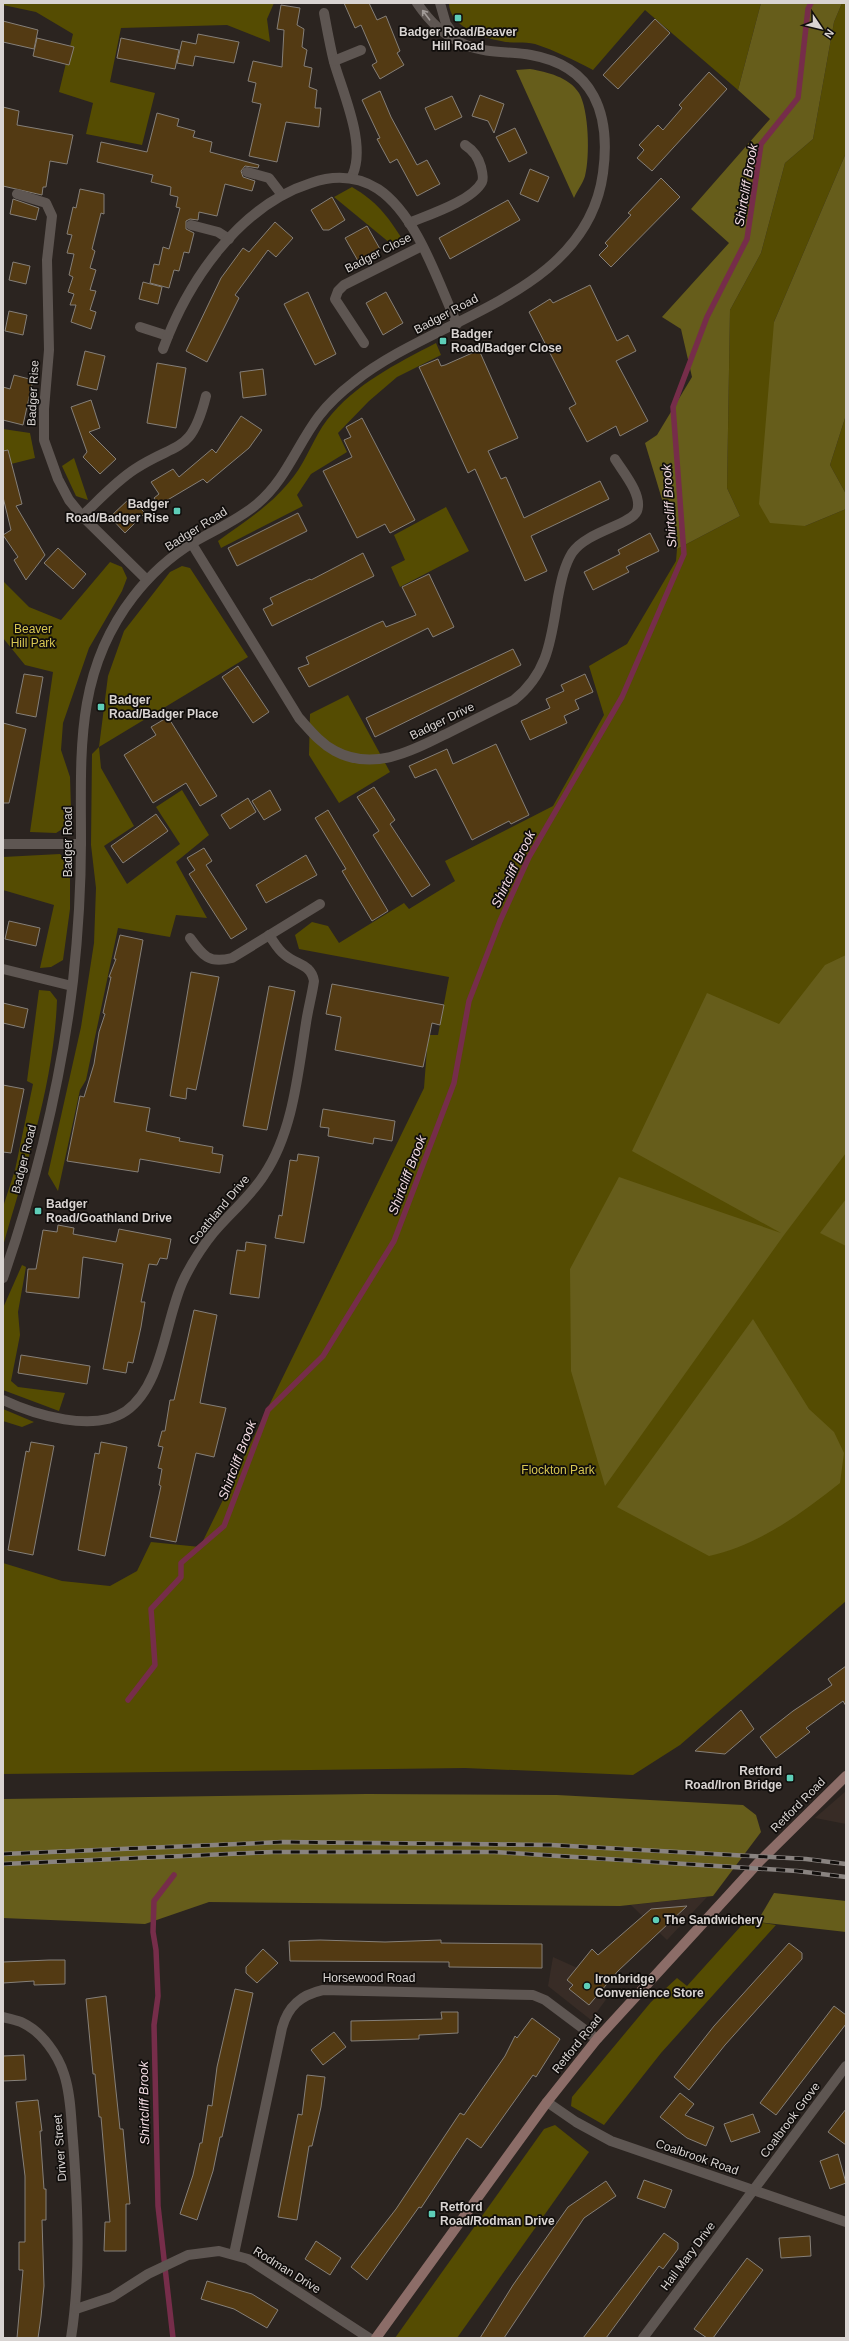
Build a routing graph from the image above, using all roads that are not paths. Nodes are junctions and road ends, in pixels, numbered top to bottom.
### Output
1 (417, 3) edge
2 (440, 3) edge
3 (324, 13) dead end
4 (458, 41) junction
5 (361, 50) dead end
6 (334, 61) junction
7 (465, 145) dead end
8 (247, 172) dead end
9 (351, 178) junction
10 (16, 194) dead end
11 (282, 195) junction
12 (409, 223) junction
13 (191, 225) dead end
14 (229, 238) junction
15 (422, 246) junction
16 (457, 324) junction
17 (140, 327) dead end
18 (168, 336) junction
19 (364, 343) dead end
20 (163, 349) dead end
21 (206, 396) dead end
22 (615, 459) dead end
23 (82, 516) junction
24 (192, 544) junction
25 (147, 580) junction
26 (3, 844) edge
27 (81, 844) junction
28 (320, 904) dead end
29 (269, 935) junction
30 (190, 938) dead end
31 (3, 969) edge
32 (72, 986) junction
33 (3, 1278) edge
34 (3, 1400) edge
35 (846, 1776) edge
36 (3, 2017) edge
37 (597, 2039) junction
38 (846, 2066) edge
39 (547, 2102) junction
40 (754, 2190) junction
41 (846, 2222) edge
42 (234, 2254) junction
43 (76, 2309) junction
44 (71, 2338) edge
45 (369, 2338) edge
46 (376, 2338) edge
47 (642, 2338) edge

4 -> 1 street, Badger Road
2 - 4 street
3 - 6 street
4 - 16 street, Badger Road
5 - 6 street
6 - 9 street
7 - 12 street, Badger Close
8 - 11 street
9 - 11 street, Badger Close
9 - 12 street, Badger Close
10 - 23 street, Badger Rise
11 - 14 street, Badger Close
12 - 15 street, Badger Close
13 - 14 street
14 - 18 street, Badger Close
15 - 16 street, Badger Close
15 - 19 street, Badger Close
16 - 24 street, Badger Road
17 - 18 street
18 - 20 street, Badger Close
21 - 23 street
22 - 24 street, Badger Drive
23 - 25 street, Badger Rise
24 - 25 street, Badger Road
25 - 27 street, Badger Road
26 - 27 street
27 - 32 street, Badger Road
28 - 29 street
29 - 30 street
29 - 34 street, Goathland Drive
31 - 32 street
32 - 33 street, Badger Road
35 - 37 main road, Retford Road
36 - 43 street, Driver Street
37 - 39 main road, Retford Road
37 - 42 street, Horsewood Road
38 - 40 street, Coalbrook Grove
39 - 40 street, Coalbrook Road
39 - 46 main road, Retford Road
40 - 41 street, Coalbrook Road
40 - 47 street, Hail Mary Drive
42 - 43 street, Rodman Drive
42 - 45 street, Rodman Drive
43 - 44 street, Driver Street

